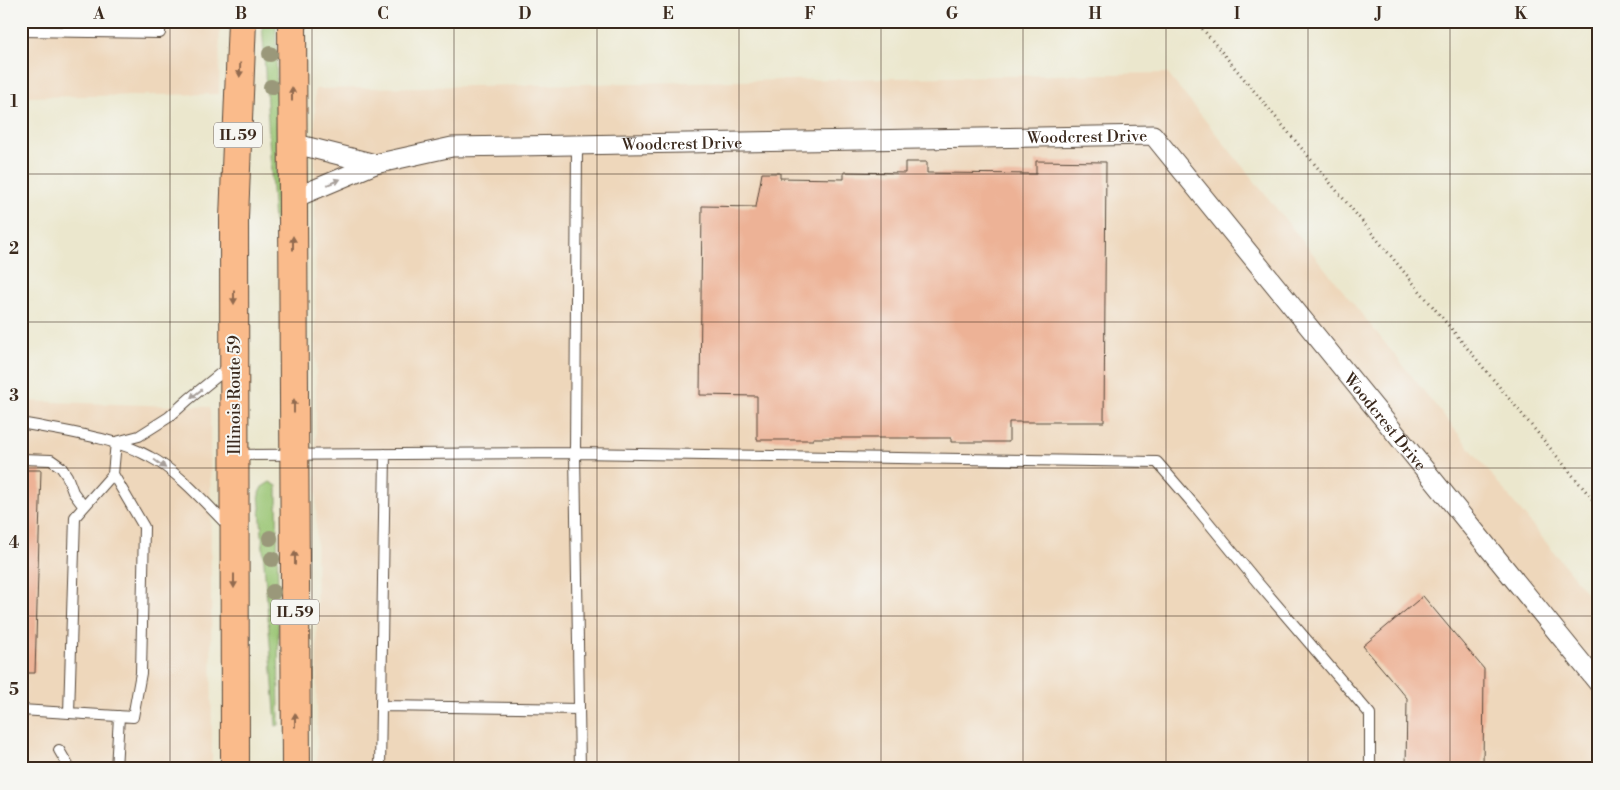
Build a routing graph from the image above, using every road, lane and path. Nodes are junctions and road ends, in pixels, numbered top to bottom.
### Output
1 (160, 21) edge
2 (242, 21) edge
3 (292, 21) edge
4 (1196, 21) edge
5 (88, 27) edge
6 (21, 31) edge
7 (292, 143) junction
8 (577, 145) junction
9 (375, 164) junction
10 (292, 199) junction
11 (234, 363) junction
12 (21, 423) edge
13 (116, 442) junction
14 (575, 453) junction
15 (385, 454) junction
16 (234, 455) junction
17 (294, 455) junction
18 (21, 459) edge
19 (113, 474) junction
20 (84, 507) junction
21 (1599, 507) edge
22 (234, 532) junction
23 (1599, 684) edge
24 (381, 706) junction
25 (579, 709) junction
26 (21, 710) edge
27 (69, 713) junction
28 (118, 716) junction
29 (59, 750) dead end
30 (70, 769) edge
31 (116, 769) edge
32 (235, 769) edge
33 (296, 769) edge
34 (380, 769) edge
35 (580, 769) edge
36 (1370, 769) edge

1 - 5 lane
2 -> 11 main road, Illinois Route 59 / IL 59
7 -> 3 main road, IL 59
4 - 21 path
5 - 6 lane
7 - 9 street, Woodcrest Drive
7 - 10 main road, IL 59
8 - 9 street, Woodcrest Drive
8 - 14 lane
8 - 23 street, Woodcrest Drive
10 -> 9 street, Woodcrest Drive
17 -> 10 main road, IL 59
11 -> 13 lane
11 - 16 main road, Illinois Route 59 / IL 59
12 - 13 lane
13 - 19 lane
13 -> 22 lane
14 - 15 lane
14 - 25 lane
14 - 36 lane
15 - 17 lane
15 - 24 lane
16 - 17 lane
16 - 22 main road, Illinois Route 59 / IL 59
33 -> 17 main road, IL 59
18 - 20 lane
19 - 20 lane
19 - 28 lane
20 - 27 lane
22 -> 32 main road, Illinois Route 59 / IL 59
24 - 25 lane
24 - 34 lane
25 - 35 lane
26 - 27 lane
27 - 28 lane
28 - 31 lane
29 - 30 lane

